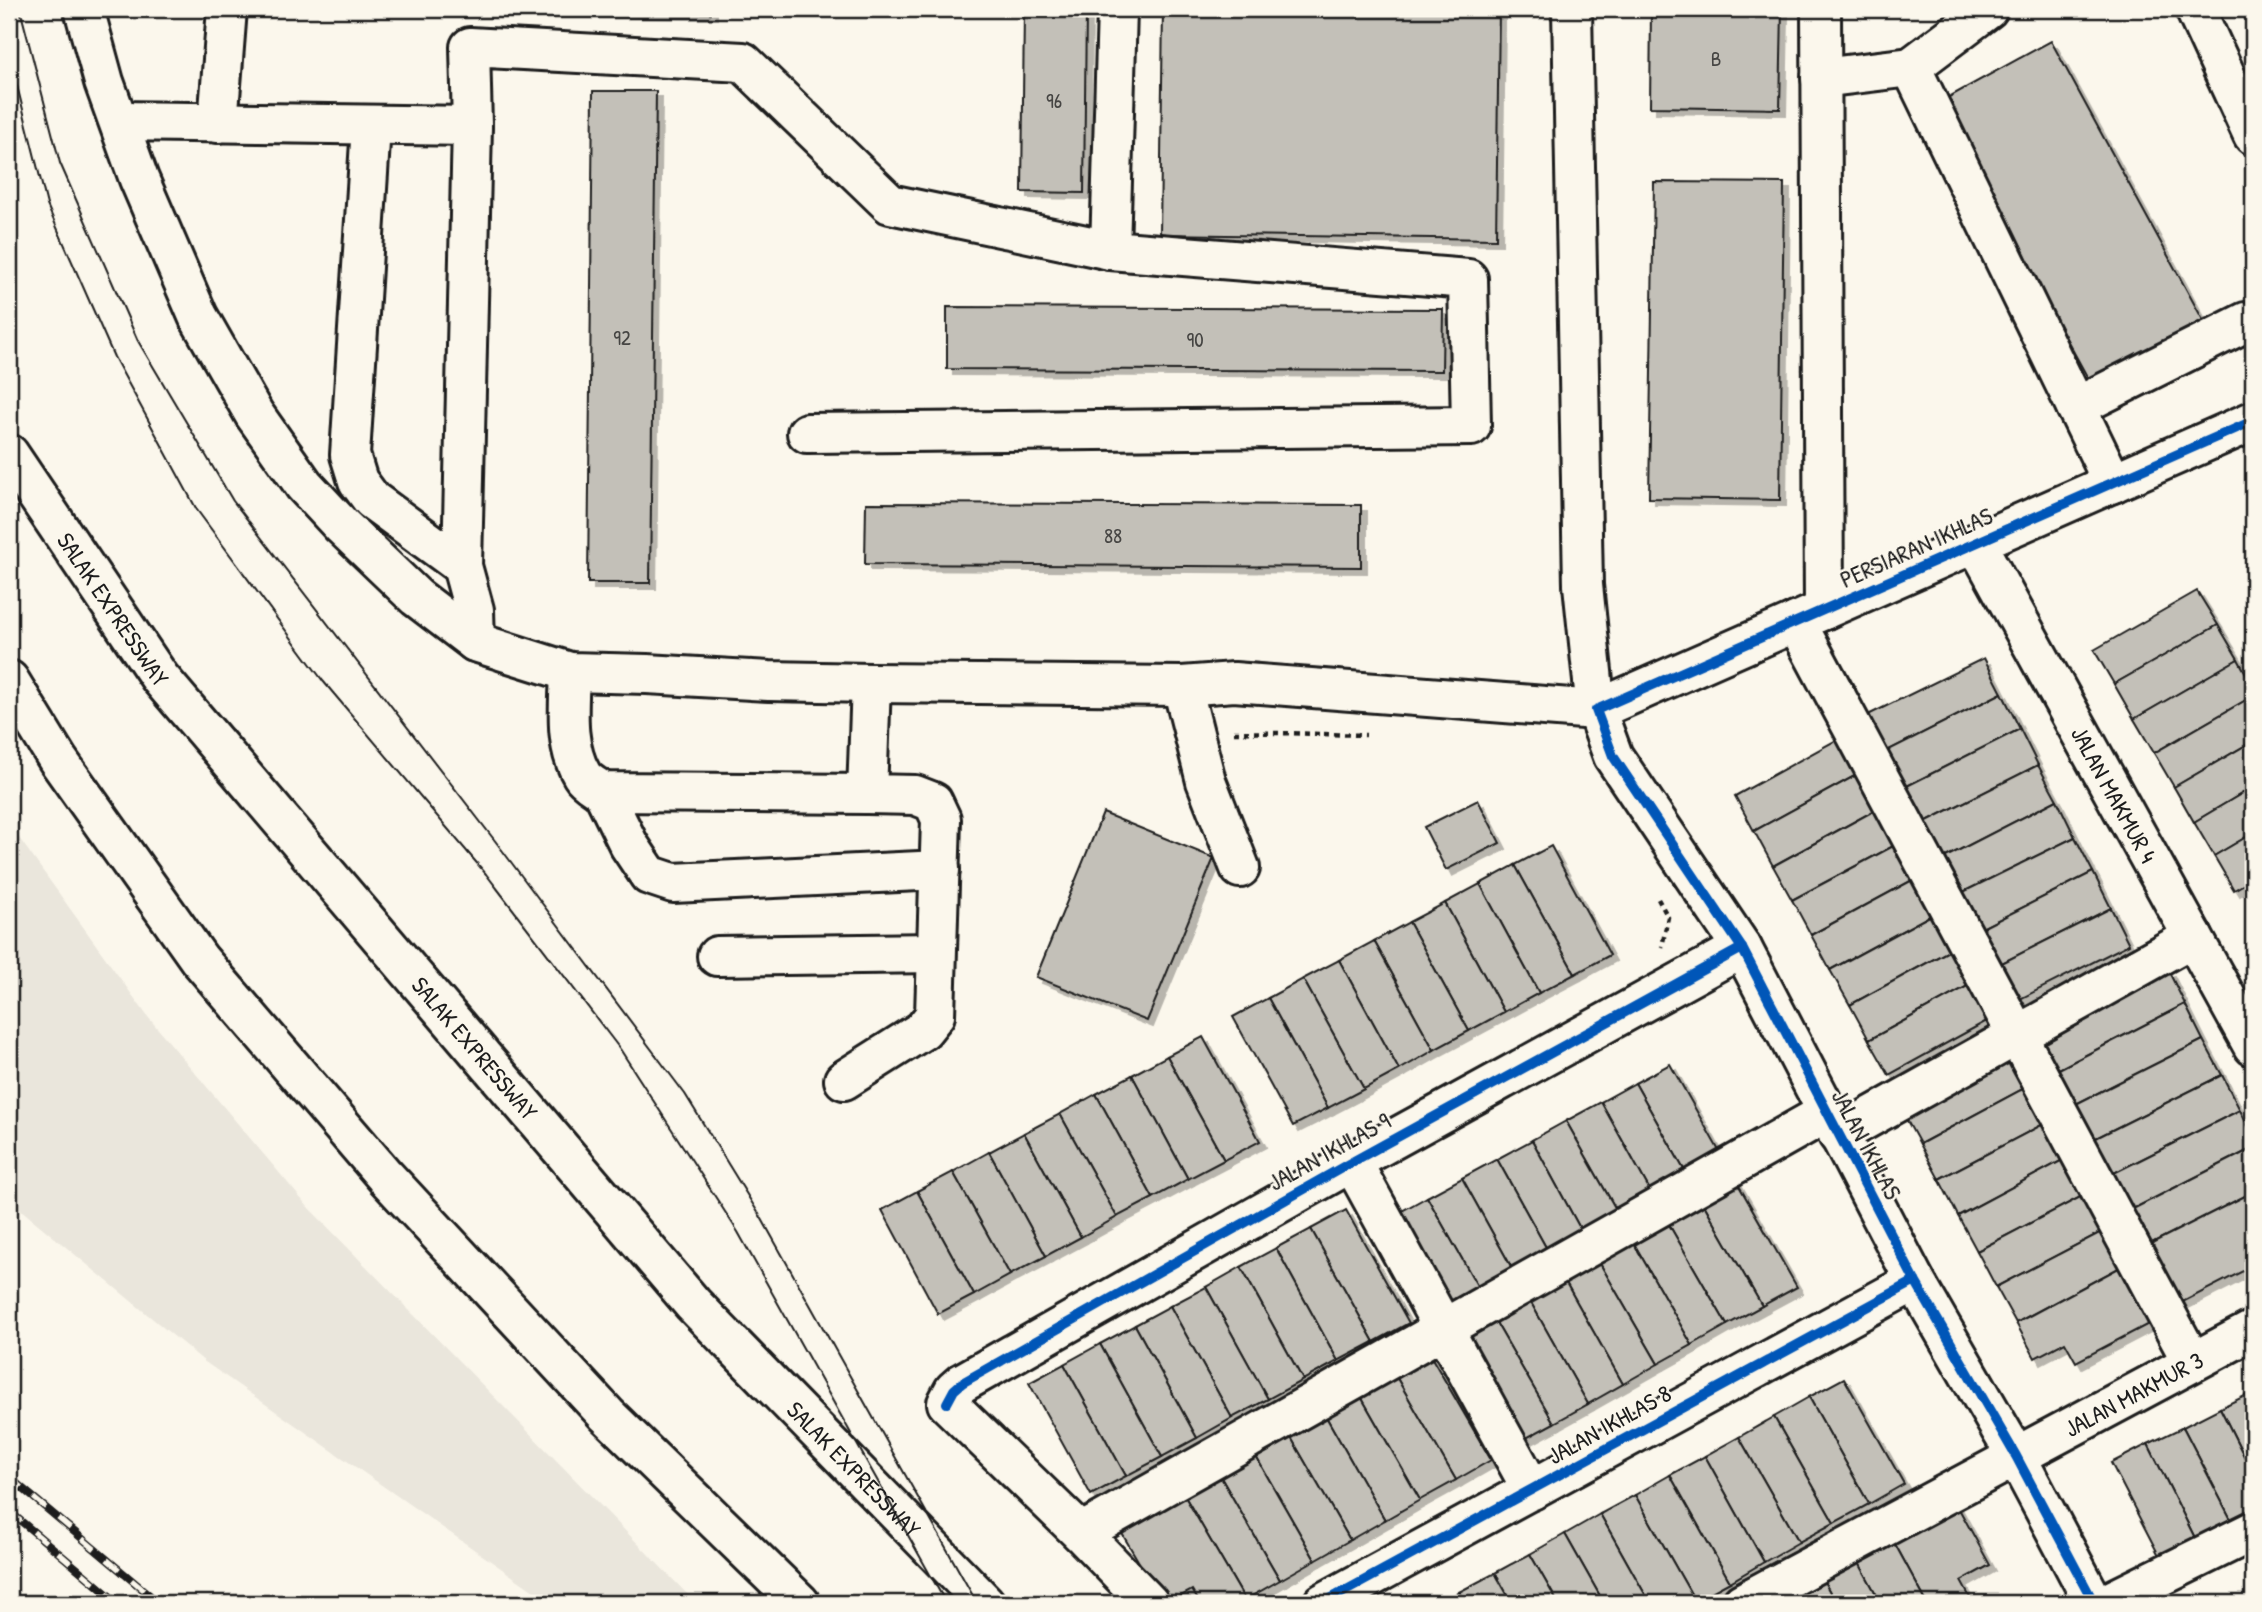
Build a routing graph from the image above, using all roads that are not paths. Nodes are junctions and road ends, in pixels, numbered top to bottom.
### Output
1 (84, 9) edge
2 (227, 9) edge
3 (1117, 9) edge
4 (1572, 9) edge
5 (1821, 9) edge
6 (1988, 9) edge
7 (2195, 9) edge
8 (1911, 67) junction
9 (1821, 78) junction
10 (119, 121) junction
11 (218, 123) junction
12 (370, 126) junction
13 (472, 126) junction
14 (2253, 135) edge
15 (1110, 250) junction
16 (2246, 322) dead end
17 (2076, 407) junction
18 (2253, 421) edge
19 (807, 433) dead end
20 (9, 454) edge
21 (2113, 483) junction
22 (1976, 543) junction
23 (463, 566) junction
24 (1810, 616) junction
25 (475, 642) junction
26 (570, 672) junction
27 (9, 680) edge
28 (871, 683) junction
29 (1182, 686) junction
30 (1596, 710) junction
31 (603, 792) junction
32 (867, 794) junction
33 (1240, 868) dead end
34 (940, 870) junction
35 (2193, 937) junction
36 (1742, 948) junction
37 (936, 953) junction
38 (717, 956) dead end
39 (2017, 1035) junction
40 (2253, 1046) edge
41 (844, 1080) dead end
42 (1832, 1124) junction
43 (1352, 1162) junction
44 (1915, 1281) junction
45 (1444, 1329) junction
46 (2253, 1330) edge
47 (2192, 1362) junction
48 (2015, 1456) junction
49 (1532, 1490) junction
50 (2253, 1531) edge
51 (1081, 1532) junction
52 (800, 1603) edge
53 (985, 1603) edge
54 (1149, 1603) edge
55 (1324, 1603) edge
56 (1742, 1603) edge
57 (2094, 1603) edge
58 (2107, 1603) edge

1 - 10 main road
2 - 11 main road
3 - 15 main road
4 - 30 main road, JALAN IKHLAS
5 - 9 main road
6 - 8 main road
7 - 14 main road
8 - 9 main road
8 - 17 main road
9 - 24 main road
10 - 11 main road
10 - 25 main road
11 - 12 main road
12 - 13 main road
12 - 23 main road
13 - 15 main road
13 - 23 main road
15 - 19 main road
16 - 17 main road
17 - 21 main road
18 - 21 main road, PERSIARAN IKHLAS
20 - 53 main road, SALAK EXPRESSWAY
21 - 22 main road, PERSIARAN IKHLAS
22 - 24 main road, PERSIARAN IKHLAS
22 - 35 main road, JALAN MAKMUR 4
23 - 25 main road
24 - 30 main road, PERSIARAN IKHLAS
24 - 39 main road
25 - 26 main road
26 - 28 main road
26 - 31 main road
27 - 52 main road
28 - 29 main road
28 - 32 main road
29 - 30 main road
29 - 33 main road
30 - 36 main road, JALAN IKHLAS
31 - 32 main road
31 - 34 main road
32 - 34 main road
34 - 37 main road
35 - 39 main road
35 - 40 main road, JALAN MAKMUR 4
36 - 42 main road, JALAN IKHLAS
36 - 43 main road, JALAN IKHLAS 9
37 - 38 main road
37 - 41 main road
39 - 42 main road
39 - 47 main road
42 - 44 main road, JALAN IKHLAS
42 - 45 main road
43 - 45 main road
43 - 51 main road, JALAN IKHLAS 9
44 - 48 main road, JALAN IKHLAS
44 - 49 main road, JALAN IKHLAS 8
45 - 49 main road
45 - 51 main road
46 - 47 main road, JALAN MAKMUR 3
47 - 48 main road, JALAN MAKMUR 3
48 - 56 main road, JALAN MAKMUR 3
48 - 57 main road, JALAN IKHLAS
49 - 55 main road, JALAN IKHLAS 8
50 - 58 main road
51 - 54 main road

